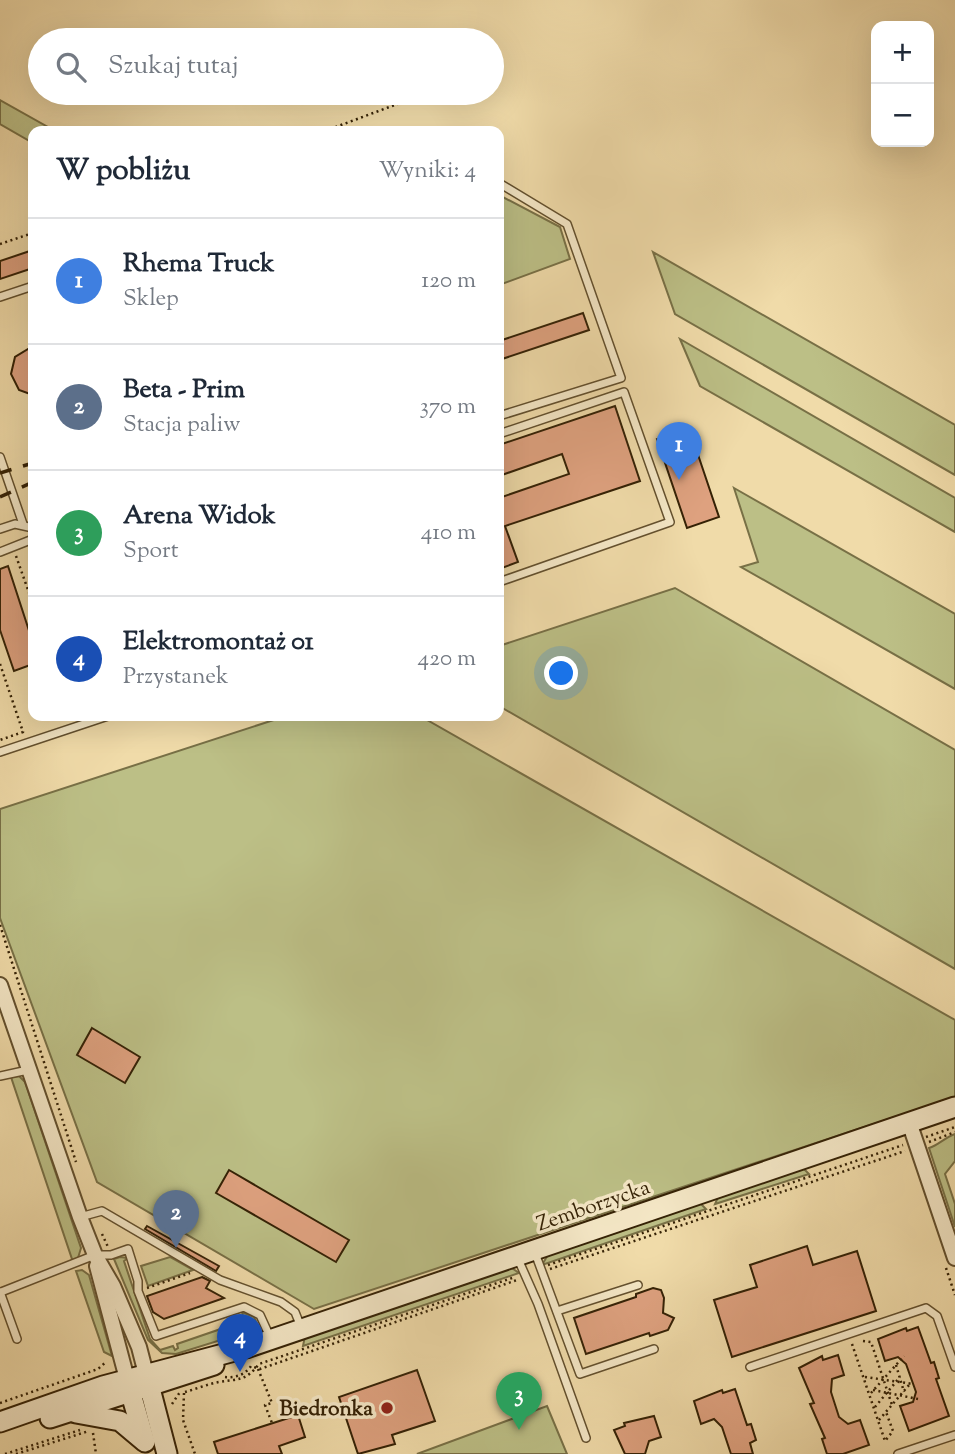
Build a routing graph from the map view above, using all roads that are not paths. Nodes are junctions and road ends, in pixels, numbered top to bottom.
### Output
1 (504, 187) edge
2 (28, 288) edge
3 (0, 297) edge
4 (504, 413) edge
5 (504, 432) edge
6 (0, 457) edge
7 (23, 524) junction
8 (28, 526) edge
9 (0, 528) edge
10 (28, 541) edge
11 (0, 552) edge
12 (504, 580) edge
13 (93, 721) edge
14 (0, 752) edge
15 (0, 985) edge
16 (3, 1002) edge
17 (28, 1070) junction
18 (0, 1076) edge
19 (955, 1107) edge
20 (914, 1137) junction
21 (80, 1217) junction
22 (525, 1252) junction
23 (95, 1255) junction
24 (955, 1258) edge
25 (638, 1285) dead end
26 (1, 1292) edge
27 (557, 1311) junction
28 (302, 1328) junction
29 (17, 1339) dead end
30 (271, 1339) junction
31 (654, 1349) dead end
32 (750, 1367) dead end
33 (955, 1367) edge
34 (128, 1386) junction
35 (155, 1392) junction
36 (68, 1412) junction
37 (0, 1422) edge
38 (0, 1432) edge
39 (955, 1435) edge
40 (586, 1438) dead end
41 (148, 1448) edge
42 (167, 1454) edge
43 (898, 1454) edge

1 - 4 lane
2 - 3 lane
5 - 12 lane
6 - 7 lane
7 - 8 lane
7 - 9 lane
10 - 11 lane
13 - 14 lane
15 - 16 street
16 - 17 street
17 - 18 lane
17 - 21 street
19 - 20 street, Zemborzycka
20 - 22 street, Zemborzycka
20 - 24 street
21 - 23 street
21 - 28 lane
22 - 27 lane
22 - 28 street, Zemborzycka
22 - 40 lane
23 - 26 lane
23 - 30 lane
23 - 34 street
23 - 35 street
25 - 27 lane
26 - 29 lane
27 - 31 lane
28 - 30 street, Zemborzycka
30 - 35 street, Zemborzycka
32 - 33 lane
34 - 35 street, Zemborzycka
34 - 36 street, Zemborzycka
34 - 37 street, Zemborzycka
34 - 41 street
35 - 42 street
36 - 38 street, Zemborzycka
36 - 41 street, Zemborzycka
39 - 43 lane

